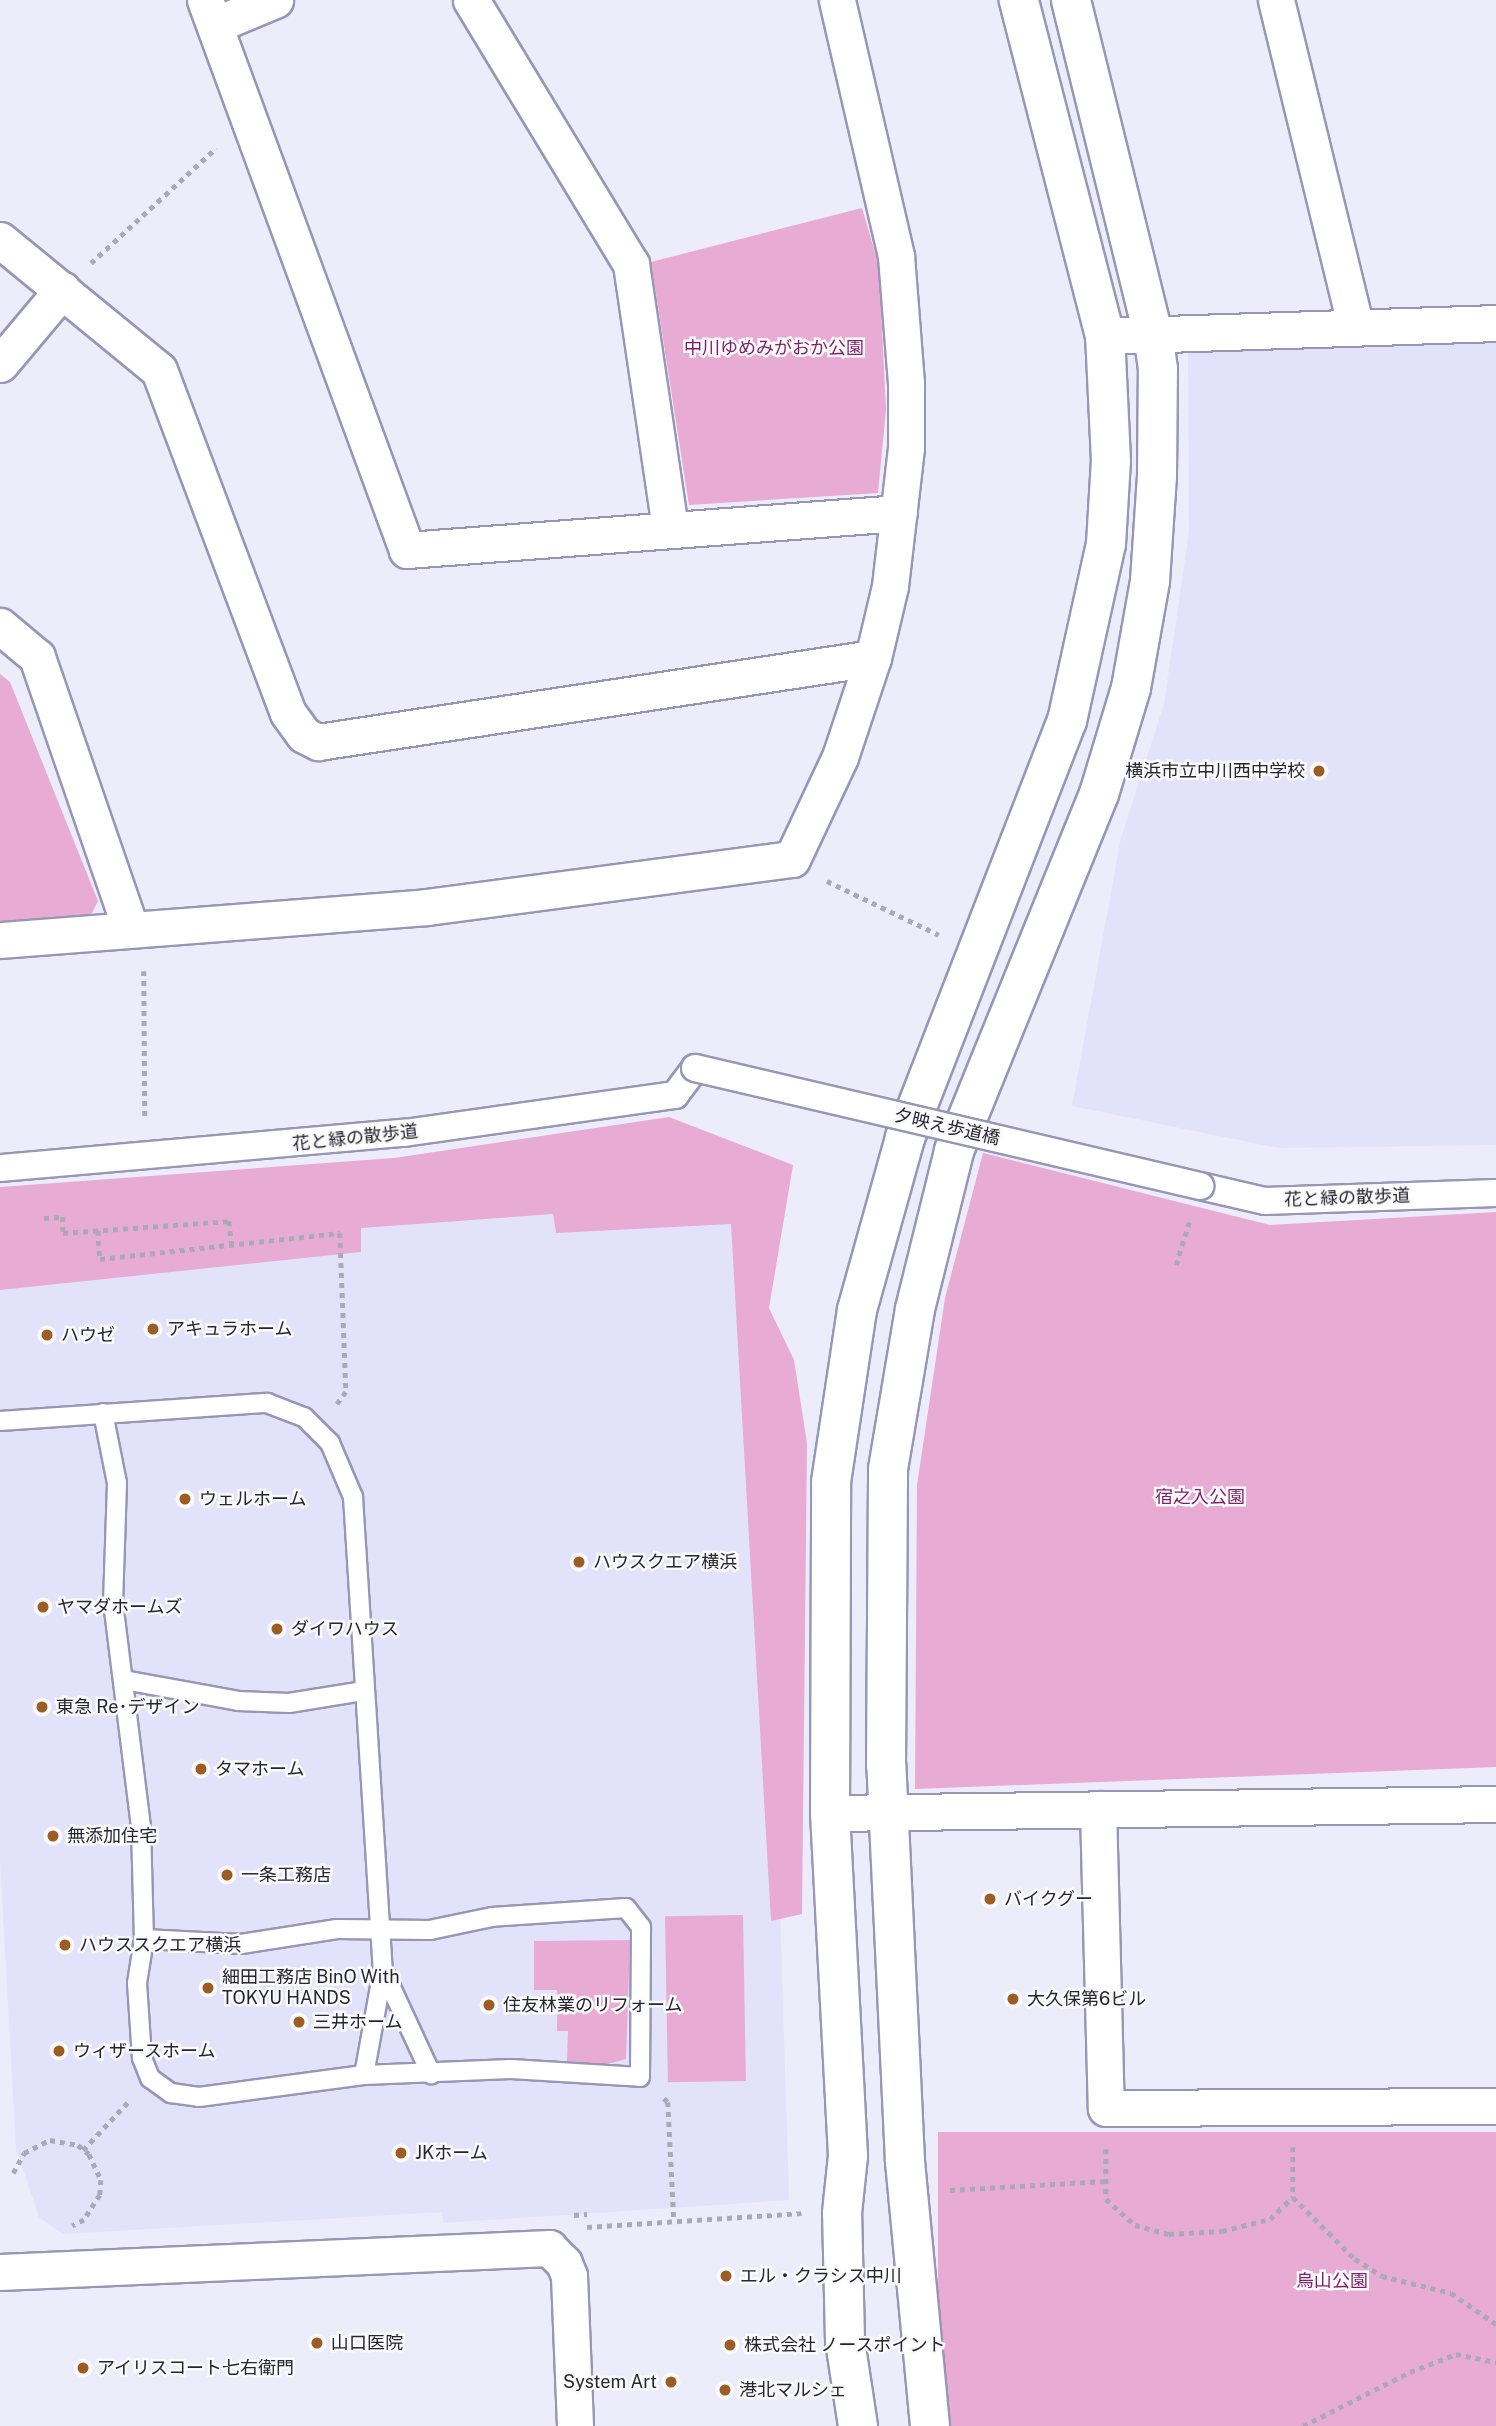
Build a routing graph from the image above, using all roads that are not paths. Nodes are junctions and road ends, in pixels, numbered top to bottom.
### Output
1 (275, 0) edge
2 (471, 0) edge
3 (837, 0) edge
4 (1019, 0) edge
5 (1071, 0) edge
6 (1276, 0) edge
7 (211, 12) edge
8 (0, 240) edge
9 (62, 290) junction
10 (1496, 323) edge
11 (1356, 327) junction
12 (1153, 334) junction
13 (1105, 336) junction
14 (0, 365) edge
15 (899, 513) junction
16 (670, 528) junction
17 (0, 626) edge
18 (873, 658) junction
19 (130, 927) junction
20 (0, 940) edge
21 (695, 1068) joint
22 (0, 1168) edge
23 (1200, 1186) joint
24 (1496, 1193) edge
25 (103, 1413) junction
26 (0, 1422) edge
27 (124, 1680) junction
28 (364, 1691) junction
29 (1496, 1804) edge
30 (1098, 1809) junction
31 (889, 1812) junction
32 (830, 1813) junction
33 (381, 1931) junction
34 (144, 1939) junction
35 (383, 1970) junction
36 (431, 2074) junction
37 (364, 2075) junction
38 (1496, 2106) edge
39 (0, 2272) edge
40 (575, 2426) edge
41 (858, 2426) edge
42 (930, 2426) edge

1 - 7 street
2 - 16 street
3 - 15 street
4 - 13 street
5 - 12 street
6 - 11 street
7 - 16 street
8 - 9 street
9 - 14 street
9 - 18 street
10 - 11 street
11 - 12 street
12 - 13 street
12 - 31 street
13 - 32 street
15 - 16 street
15 - 18 street
17 - 19 street
18 - 19 street
19 - 20 street
21 - 22 street, 花と緑の散歩道
21 - 23 street, 夕映え歩道橋, bridge
23 - 24 street, 花と緑の散歩道
25 - 26 lane
25 - 27 lane
25 - 28 lane
27 - 28 lane
27 - 34 lane
28 - 33 lane
29 - 30 street
30 - 31 street
30 - 38 street
31 - 32 street
31 - 42 street
32 - 41 street
33 - 34 lane
33 - 35 lane
33 - 36 lane
34 - 37 lane
35 - 36 lane
35 - 37 lane
36 - 37 lane
39 - 40 street

